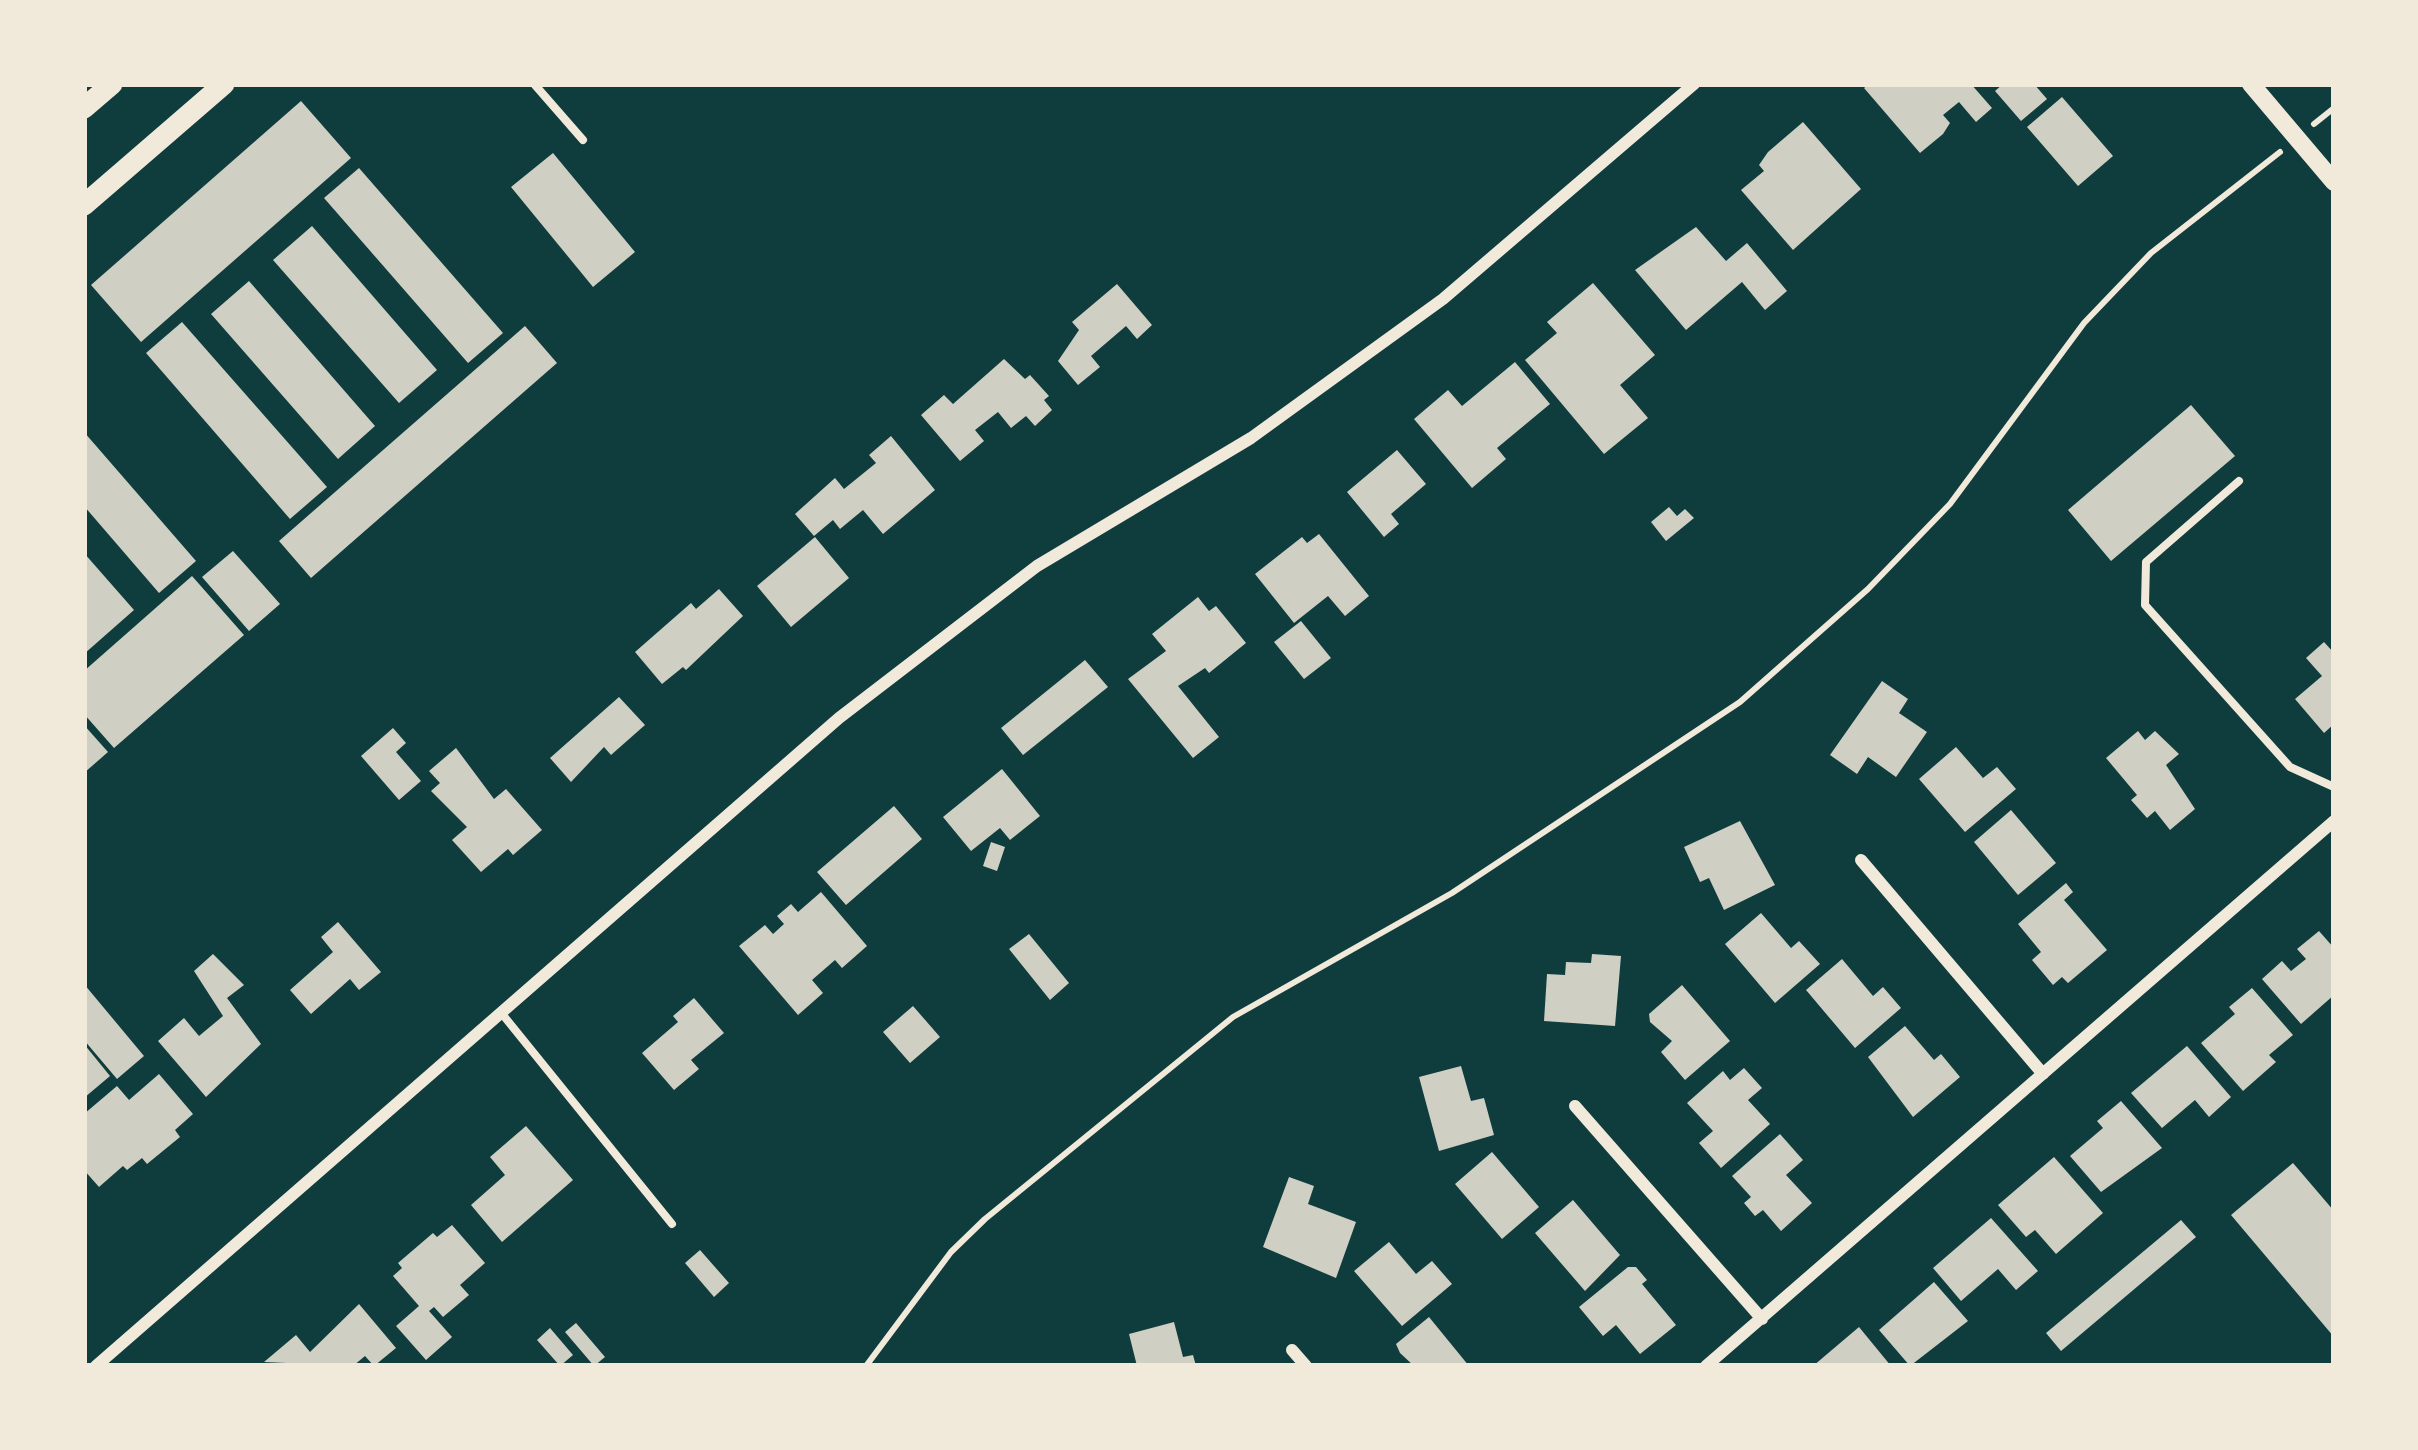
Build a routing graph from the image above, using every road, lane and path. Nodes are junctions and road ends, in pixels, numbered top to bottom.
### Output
1 (112, 84) edge
2 (224, 84) edge
3 (1694, 84) edge
4 (2251, 84) edge
5 (536, 85) edge
6 (2334, 108) edge
7 (84, 109) edge
8 (2308, 129) dead end
9 (583, 140) dead end
10 (2286, 146) dead end
11 (2334, 182) edge
12 (84, 205) edge
13 (2239, 481) dead end
14 (2334, 787) edge
15 (2334, 821) edge
16 (1861, 860) dead end
17 (503, 1015) junction
18 (2043, 1073) junction
19 (1575, 1106) dead end
20 (672, 1224) dead end
21 (1762, 1319) junction
22 (1292, 1350) dead end
23 (96, 1366) edge
24 (866, 1366) edge
25 (1306, 1366) edge
26 (1706, 1366) edge

1 - 7 main road
2 - 12 main road
3 - 17 street
4 - 11 street
5 - 9 lane
6 - 8 path
10 - 24 path
13 - 14 lane
15 - 18 street
16 - 18 street
17 - 20 lane
17 - 23 street
18 - 21 street
19 - 21 street
21 - 26 street
22 - 25 street

